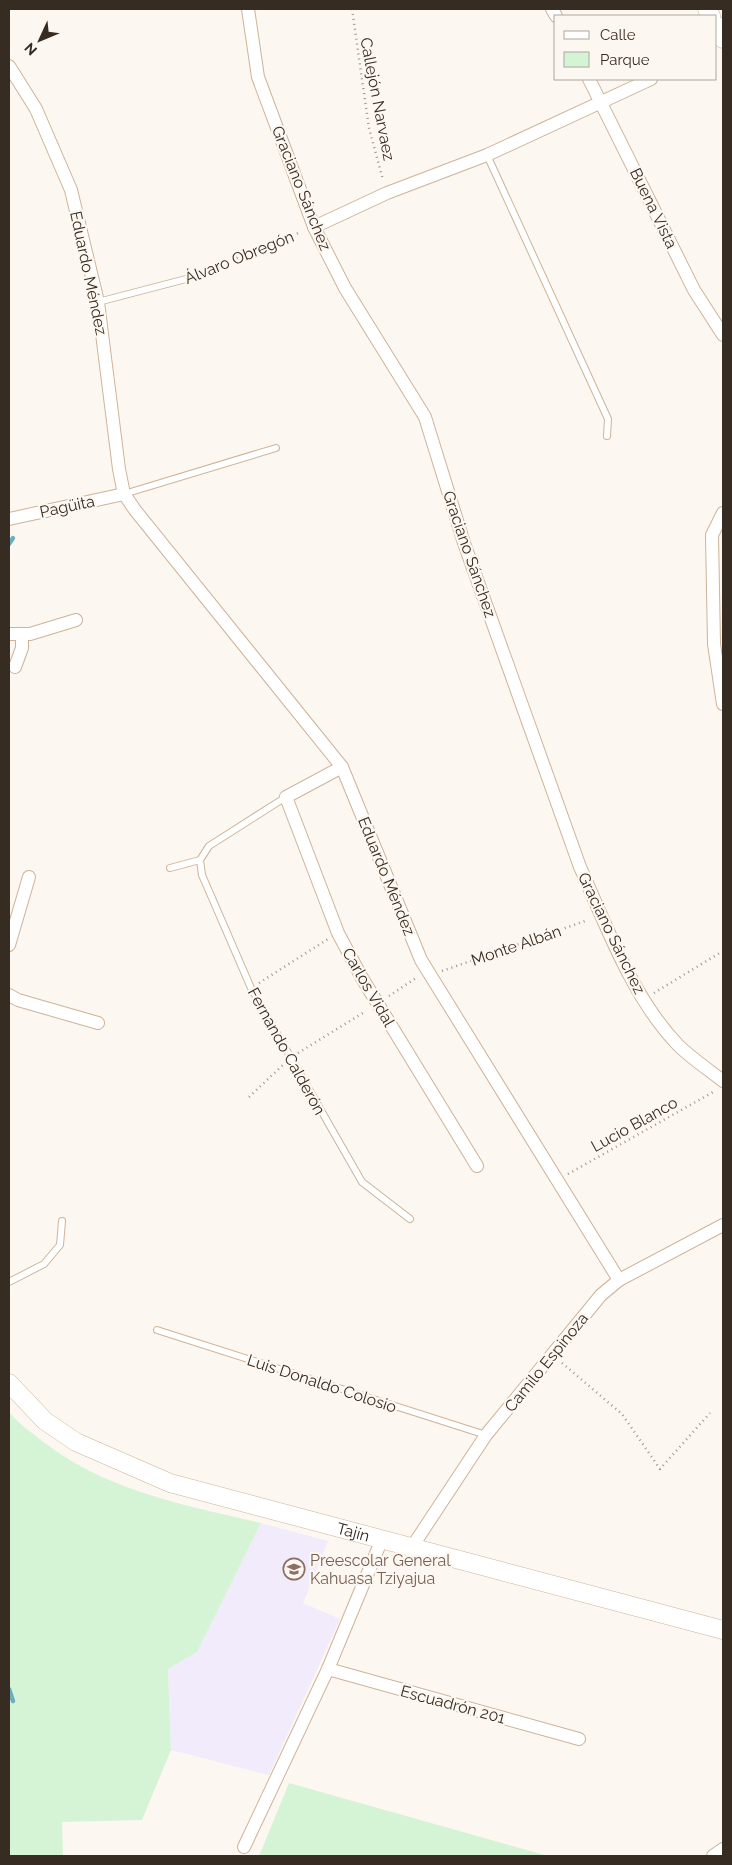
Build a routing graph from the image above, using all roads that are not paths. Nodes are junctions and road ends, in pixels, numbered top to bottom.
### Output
1 (248, 9) edge
2 (717, 27) edge
3 (723, 41) edge
4 (9, 66) edge
5 (590, 80) edge
6 (648, 80) edge
7 (602, 103) junction
8 (487, 156) junction
9 (314, 226) junction
10 (186, 279) road end
11 (98, 302) junction
12 (723, 335) edge
13 (607, 436) dead end
14 (276, 448) dead end
15 (124, 494) junction
16 (723, 513) edge
17 (9, 519) edge
18 (76, 620) dead end
19 (9, 634) edge
20 (22, 634) junction
21 (15, 667) dead end
22 (723, 704) edge
23 (342, 766) junction
24 (286, 797) junction
25 (200, 860) junction
26 (170, 868) dead end
27 (29, 877) dead end
28 (9, 945) edge
29 (12, 999) edge
30 (98, 1022) dead end
31 (723, 1081) edge
32 (477, 1166) dead end
33 (410, 1219) dead end
34 (62, 1221) dead end
35 (723, 1225) edge
36 (619, 1280) junction
37 (9, 1282) edge
38 (158, 1330) dead end
39 (9, 1383) edge
40 (486, 1435) junction
41 (382, 1539) junction
42 (412, 1547) junction
43 (723, 1630) edge
44 (328, 1669) junction
45 (579, 1739) dead end
46 (244, 1848) dead end
47 (723, 1849) edge
48 (713, 1856) edge

1 - 9 street, Graciano Sánchez
2 - 3 main road
4 - 11 street, Eduardo Méndez
5 - 7 street, Buena Vista
6 - 7 street, Álvaro Obregón
7 - 8 street, Álvaro Obregón
7 - 12 street, Buena Vista
8 - 9 street, Álvaro Obregón
8 - 13 lane
9 - 31 street, Graciano Sánchez
10 - 11 lane, Álvaro Obregón
11 - 15 street, Eduardo Méndez
14 - 15 lane
15 - 17 street, Pagüita
15 - 23 street, Eduardo Méndez
16 - 22 street
18 - 20 street
19 - 20 street
20 - 21 street
23 - 24 street
23 - 36 street, Eduardo Méndez
24 - 25 lane
24 - 32 street, Carlos Vidal
25 - 26 lane
25 - 33 lane, Fernando Calderón
27 - 28 street
29 - 30 street
34 - 37 lane
35 - 36 street, Camilo Espinoza
36 - 40 street, Camilo Espinoza
38 - 40 lane, Luis Donaldo Colosio
39 - 41 main road, Tajín
40 - 42 street, Camilo Espinoza
41 - 42 main road, Tajín
41 - 44 street
42 - 43 main road, Tajín
44 - 45 street, Escuadrón 201
44 - 46 street
47 - 48 street

